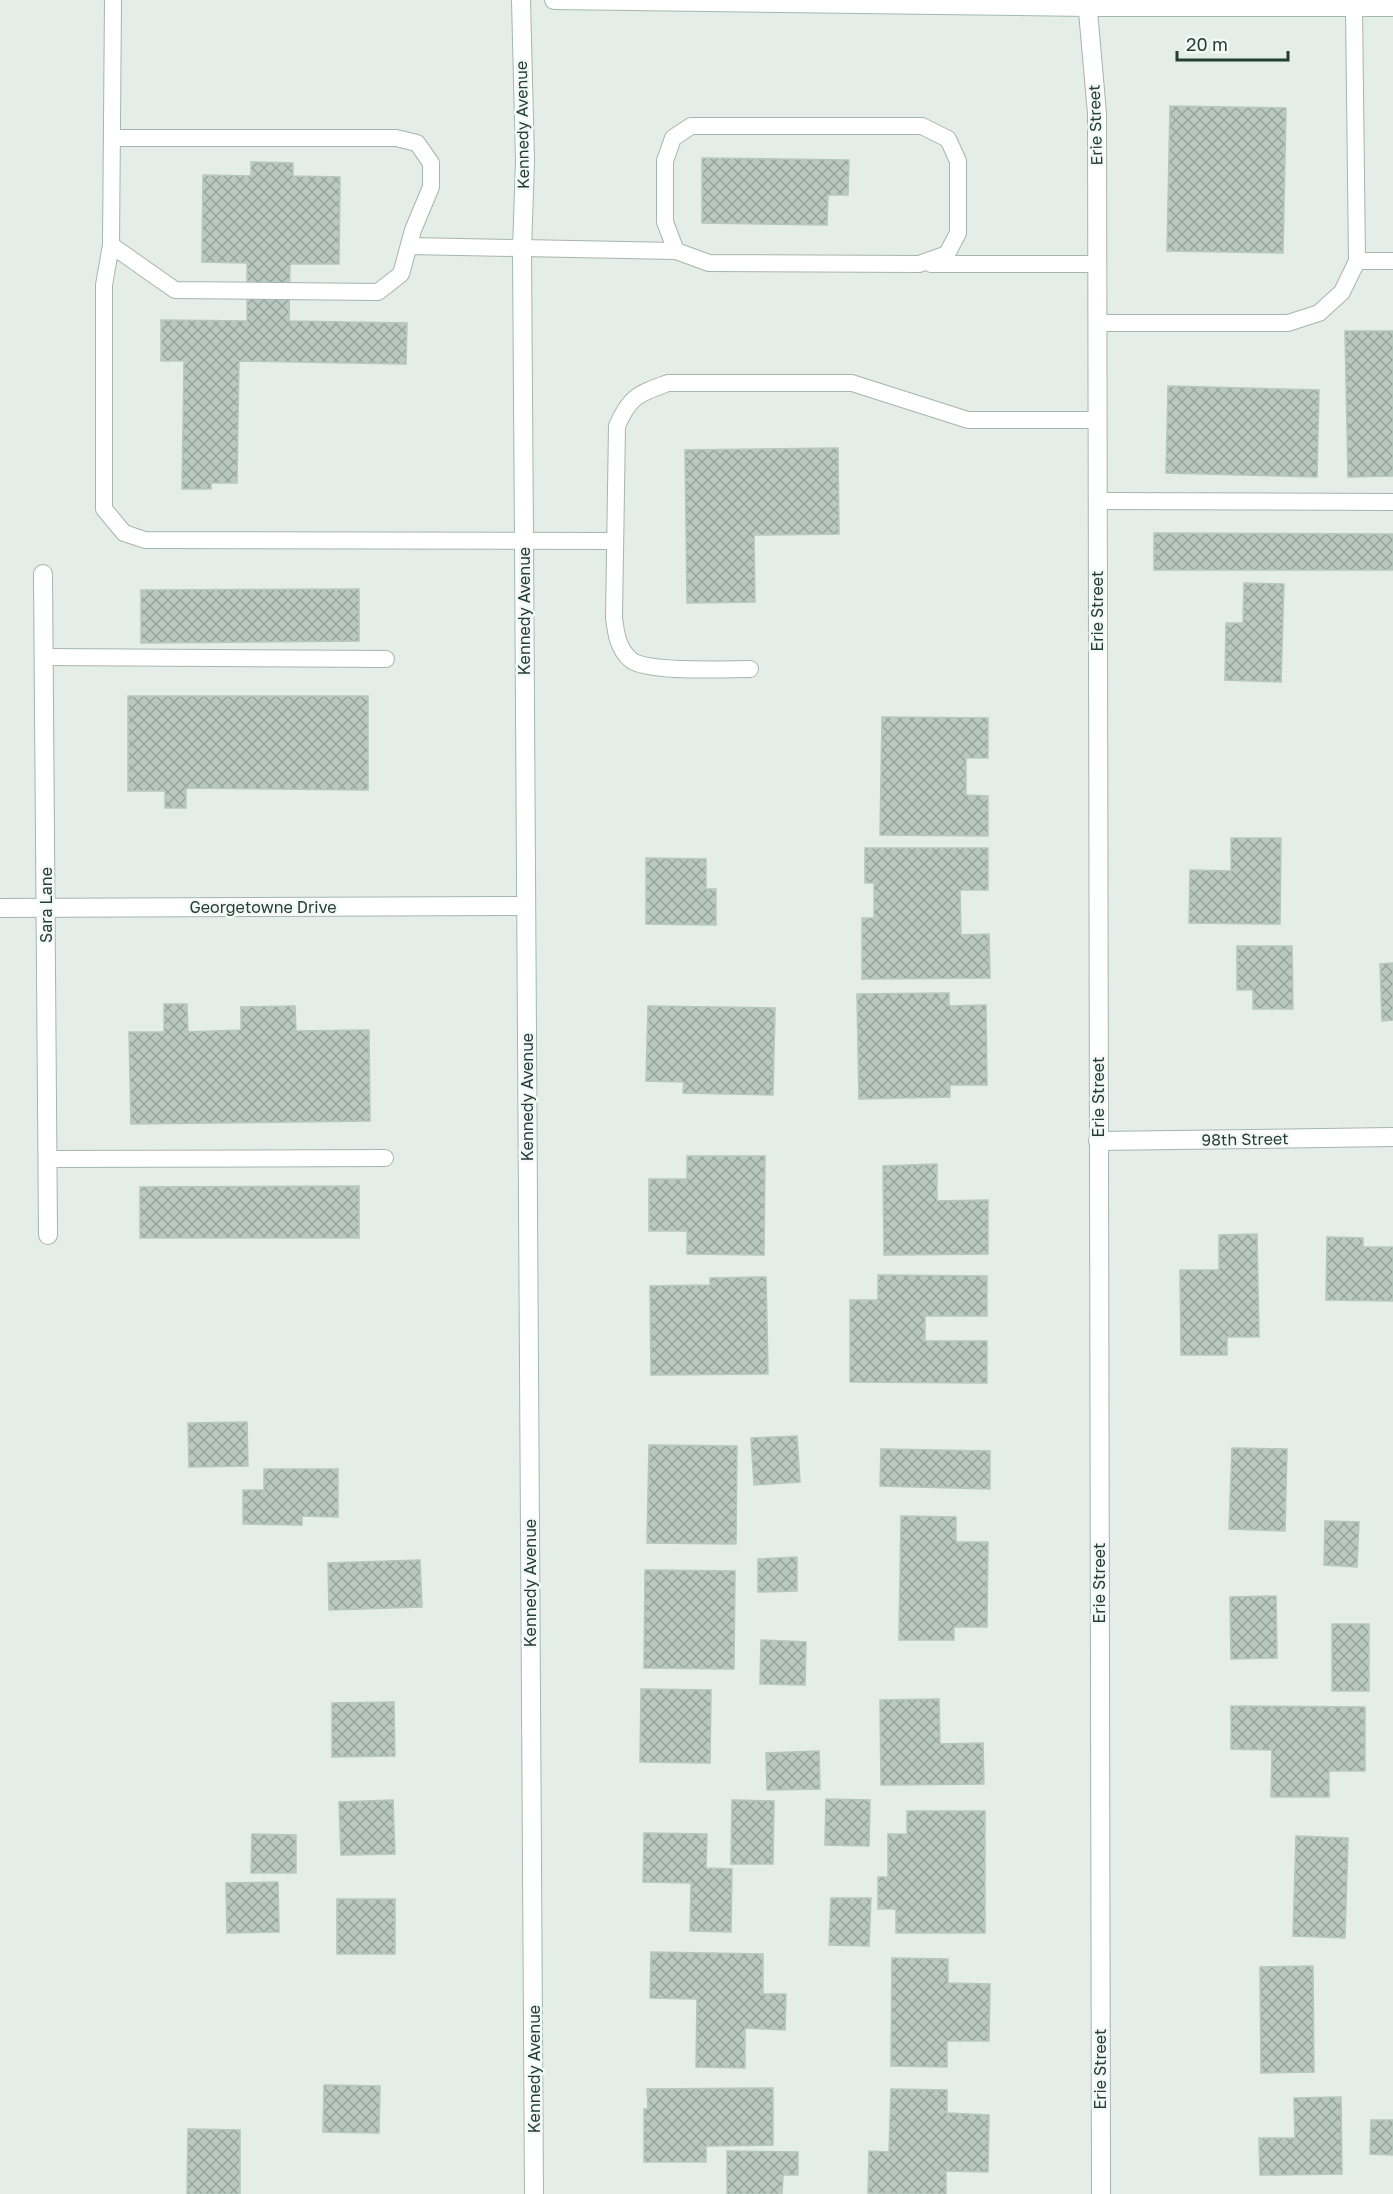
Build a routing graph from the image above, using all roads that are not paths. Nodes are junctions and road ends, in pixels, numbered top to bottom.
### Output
1 (113, 0) edge
2 (521, 0) edge
3 (554, 0) edge
4 (695, 1) edge
5 (814, 1) edge
6 (1087, 3) edge
7 (1354, 7) junction
8 (1393, 7) edge
9 (112, 138) junction
10 (111, 244) junction
11 (409, 246) junction
12 (522, 249) junction
13 (676, 251) junction
14 (1357, 261) junction
15 (1393, 261) edge
16 (919, 264) junction
17 (1097, 264) junction
18 (1097, 323) junction
19 (1097, 420) junction
20 (1097, 501) junction
21 (1393, 502) edge
22 (524, 542) junction
23 (615, 542) junction
24 (43, 574) dead end
25 (44, 657) junction
26 (386, 659) dead end
27 (750, 669) dead end
28 (526, 906) junction
29 (0, 908) edge
30 (47, 908) junction
31 (1393, 1137) edge
32 (1098, 1141) junction
33 (385, 1158) dead end
34 (47, 1159) junction
35 (48, 1235) dead end
36 (534, 2194) edge
37 (1101, 2194) edge

1 - 9 lane
2 - 12 street, Kennedy Avenue
3 - 4 street
4 - 5 street
5 - 6 street
6 - 7 street
6 - 17 street, Erie Street
7 - 8 street
7 - 14 lane
9 - 10 lane
9 - 11 lane
10 - 11 lane
10 - 22 lane
11 - 12 lane
12 - 13 lane
12 - 22 street, Kennedy Avenue
13 - 16 lane
13 - 16 lane
14 - 15 lane
14 - 18 lane
16 - 17 lane
17 - 18 street, Erie Street
18 - 19 street, Erie Street
19 - 20 street, Erie Street
19 - 23 lane
20 - 21 lane
20 - 32 street, Erie Street
22 - 23 lane
22 - 28 street, Kennedy Avenue
23 - 27 lane
24 - 25 street, Sara Lane
25 - 26 lane
25 - 30 street, Sara Lane
28 - 30 street, Georgetowne Drive
28 - 36 street, Kennedy Avenue
29 - 30 street, Georgetowne Drive
30 - 34 street, Sara Lane
31 - 32 street, 98th Street
32 - 37 street, Erie Street
33 - 34 lane
34 - 35 street, Sara Lane

